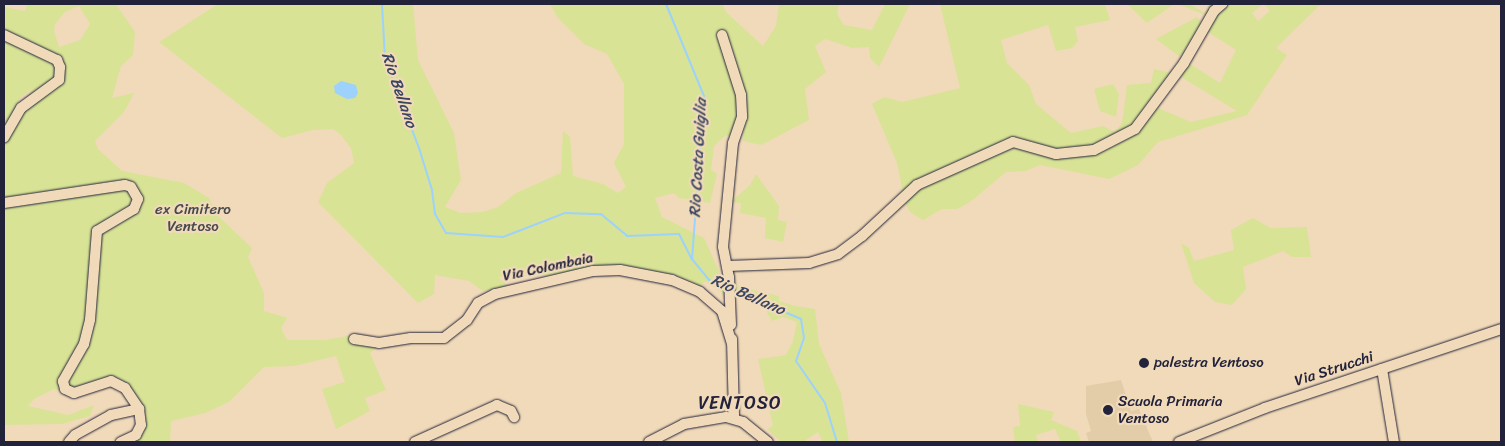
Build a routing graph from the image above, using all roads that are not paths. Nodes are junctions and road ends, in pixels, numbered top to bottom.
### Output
1 (1222, 4) edge
2 (4, 35) edge
3 (722, 35) dead end
4 (4, 138) edge
5 (4, 204) edge
6 (728, 266) junction
7 (1501, 329) edge
8 (354, 339) dead end
9 (732, 344) junction
10 (1382, 369) junction
11 (139, 409) junction
12 (514, 417) dead end
13 (734, 418) junction
14 (69, 442) edge
15 (121, 442) edge
16 (415, 442) edge
17 (649, 442) edge
18 (768, 442) edge
19 (1179, 442) edge
20 (1394, 442) edge

1 - 6 street
2 - 4 street
3 - 6 street, Via Colombaia
5 - 11 street
6 - 9 street, Via Colombaia
7 - 10 street, Via Strucchi
8 - 9 street, Via Colombaia
9 - 13 street, Via Colombaia
10 - 19 street, Via Strucchi
10 - 20 street
11 - 14 street
11 - 15 street
12 - 16 street
13 - 17 street
13 - 18 street

